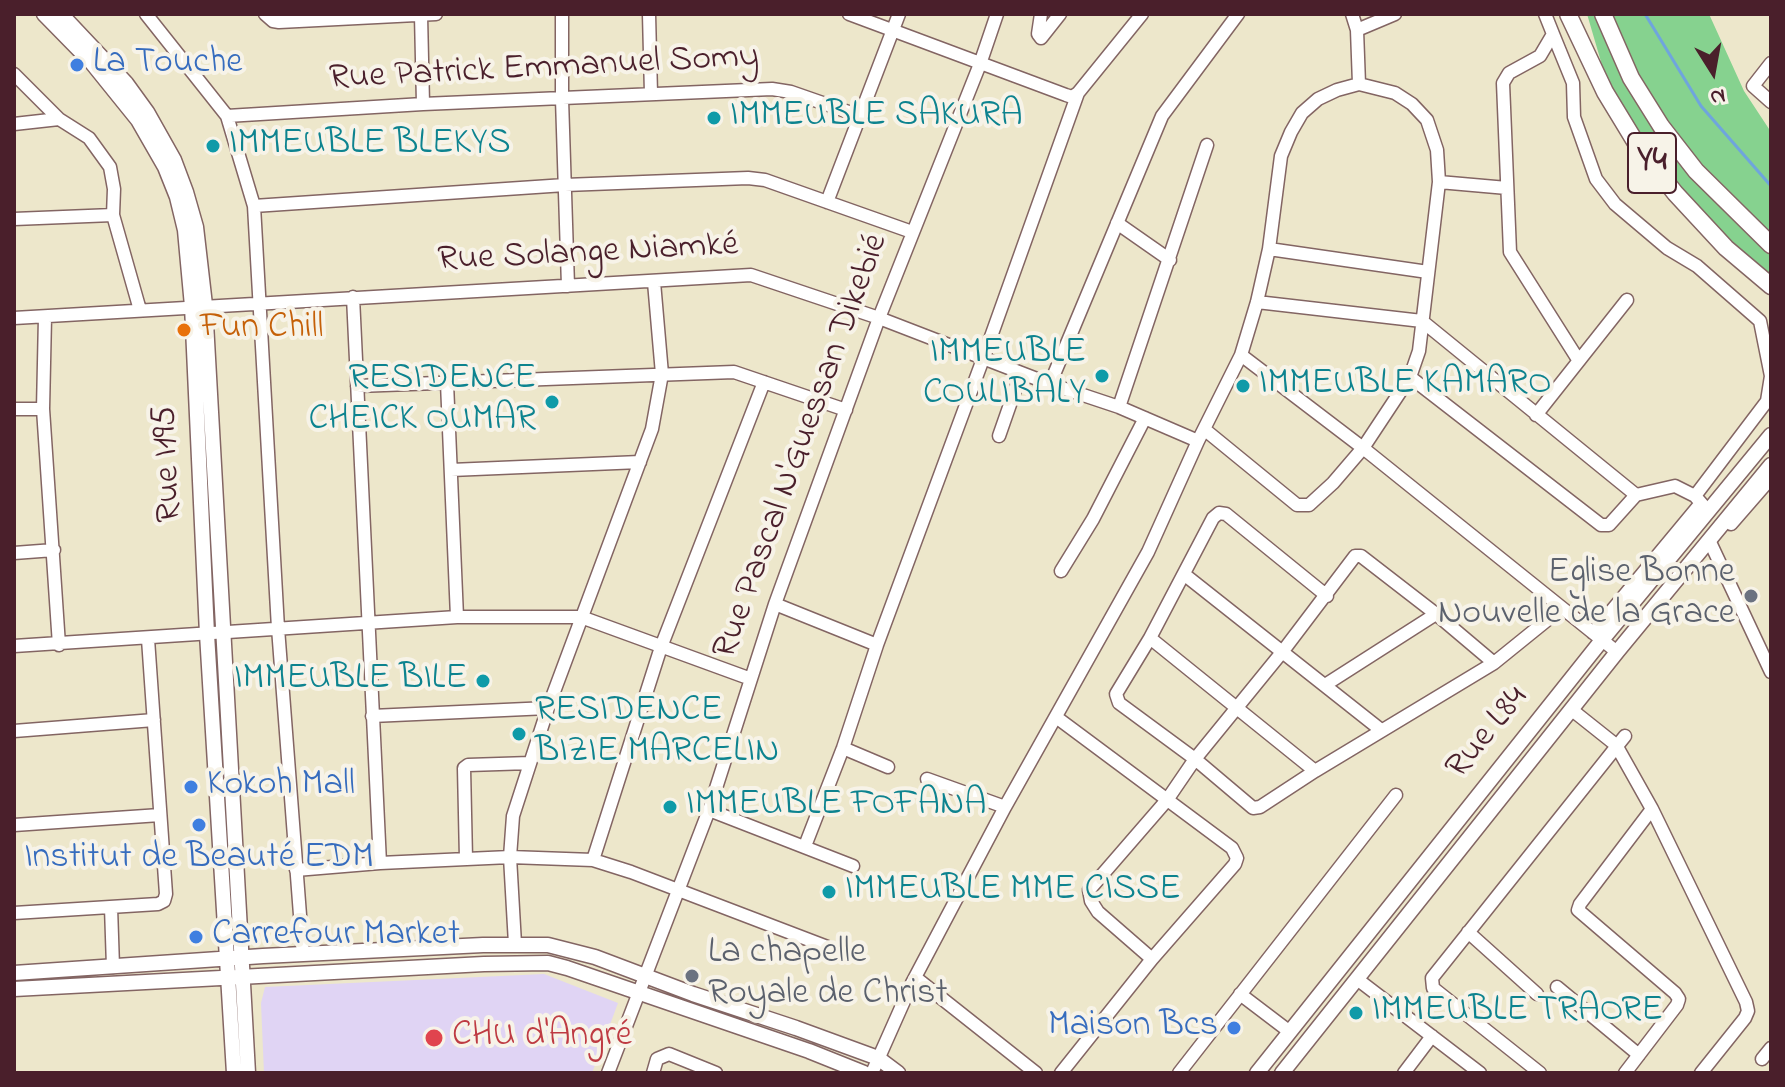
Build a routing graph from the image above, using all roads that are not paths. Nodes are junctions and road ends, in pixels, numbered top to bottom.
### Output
1 (44, 14) edge
2 (61, 14) edge
3 (146, 14) edge
4 (265, 14) edge
5 (436, 14) edge
6 (562, 14) edge
7 (649, 14) edge
8 (849, 14) edge
9 (899, 14) edge
10 (997, 14) edge
11 (1041, 14) edge
12 (1060, 14) edge
13 (1142, 14) edge
14 (1238, 14) edge
15 (1352, 14) edge
16 (1395, 14) edge
17 (1545, 14) edge
18 (1568, 14) edge
19 (1603, 14) edge
20 (421, 15) edge
21 (370, 16) edge
22 (1357, 30) junction
23 (894, 31) junction
24 (1553, 34) junction
25 (1771, 63) edge
26 (980, 64) junction
27 (14, 74) edge
28 (1359, 84) junction
29 (1078, 93) junction
30 (651, 94) junction
31 (562, 99) junction
32 (1771, 102) edge
33 (423, 104) junction
34 (227, 116) junction
35 (860, 116) junction
36 (59, 119) junction
37 (14, 124) edge
38 (1207, 145) dead end
39 (1439, 182) junction
40 (565, 185) junction
41 (1507, 188) junction
42 (827, 202) junction
43 (254, 206) junction
44 (113, 215) junction
45 (14, 219) edge
46 (1117, 223) junction
47 (912, 232) junction
48 (1771, 245) edge
49 (1269, 249) junction
50 (1170, 260) junction
51 (1428, 272) junction
52 (654, 282) junction
53 (568, 286) junction
54 (1771, 286) edge
55 (353, 297) junction
56 (1627, 300) dead end
57 (260, 302) junction
58 (1257, 302) junction
59 (199, 306) junction
60 (140, 310) junction
61 (45, 317) junction
62 (14, 318) edge
63 (879, 318) junction
64 (1422, 321) junction
65 (1241, 355) junction
66 (983, 359) junction
67 (1579, 361) junction
68 (1021, 373) junction
69 (662, 374) junction
70 (1410, 377) junction
71 (764, 382) junction
72 (447, 383) junction
73 (1050, 384) junction
74 (357, 386) junction
75 (1119, 407) junction
76 (14, 409) edge
77 (43, 409) junction
78 (846, 410) junction
79 (1536, 415) junction
80 (1145, 418) junction
81 (1201, 435) junction
82 (1771, 435) edge
83 (999, 436) dead end
84 (1363, 448) junction
85 (640, 462) junction
86 (1771, 465) edge
87 (451, 470) junction
88 (1771, 478) edge
89 (1636, 495) junction
90 (1701, 504) junction
91 (1710, 544) junction
92 (54, 550) junction
93 (14, 553) edge
94 (1061, 571) dead end
95 (1185, 575) junction
96 (1327, 596) junction
97 (775, 604) junction
98 (1562, 608) junction
99 (1436, 614) junction
100 (457, 617) junction
101 (581, 617) junction
102 (367, 623) junction
103 (278, 628) junction
104 (223, 633) junction
105 (207, 634) junction
106 (1598, 636) junction
107 (1150, 638) junction
108 (148, 639) junction
109 (59, 645) junction
110 (877, 645) junction
111 (14, 646) edge
112 (661, 647) junction
113 (1283, 651) junction
114 (1617, 652) junction
115 (1494, 663) junction
116 (1771, 672) edge
117 (751, 679) junction
118 (1325, 685) junction
119 (1238, 707) junction
120 (548, 708) junction
121 (1572, 710) junction
122 (372, 716) junction
123 (1056, 717) junction
124 (154, 720) junction
125 (1381, 730) junction
126 (14, 731) edge
127 (1620, 741) junction
128 (843, 748) junction
129 (1195, 759) junction
130 (530, 763) junction
131 (888, 767) dead end
132 (1315, 771) junction
133 (927, 779) dead end
134 (1396, 795) dead end
135 (1167, 800) junction
136 (1005, 807) junction
137 (1652, 809) junction
138 (709, 810) junction
139 (160, 815) junction
140 (14, 825) edge
141 (805, 846) junction
142 (510, 857) junction
143 (466, 859) junction
144 (593, 860) junction
145 (380, 863) junction
146 (853, 866) dead end
147 (296, 870) junction
148 (680, 891) junction
149 (111, 907) junction
150 (14, 913) edge
151 (1468, 932) junction
152 (515, 944) junction
153 (1360, 944) junction
154 (483, 945) junction
155 (838, 951) dead end
156 (303, 954) junction
157 (1375, 957) junction
158 (234, 958) junction
159 (1152, 959) junction
160 (484, 964) junction
161 (113, 967) junction
162 (14, 973) edge
163 (647, 977) junction
164 (235, 978) junction
165 (916, 978) junction
166 (1357, 979) junction
167 (1557, 987) dead end
168 (14, 989) edge
169 (640, 994) junction
170 (1240, 994) junction
171 (1537, 994) dead end
172 (1290, 1032) junction
173 (1432, 1036) junction
174 (1771, 1048) edge
175 (1639, 1055) junction
176 (878, 1058) junction
177 (1762, 1059) dead end
178 (234, 1073) edge
179 (248, 1073) edge
180 (608, 1073) edge
181 (653, 1073) edge
182 (716, 1073) edge
183 (864, 1073) edge
184 (872, 1073) edge
185 (898, 1073) edge
186 (1036, 1073) edge
187 (1061, 1073) edge
188 (1179, 1073) edge
189 (1257, 1073) edge
190 (1282, 1073) edge
191 (1404, 1073) edge
192 (1480, 1073) edge
193 (1540, 1073) edge
194 (1625, 1073) edge
195 (1701, 1073) edge

1 - 59 main road, Rue I195
2 - 59 main road, Rue I195
3 - 34 street
4 - 21 street
5 - 20 street
6 - 31 street
7 - 30 street
8 - 23 street
9 - 23 street
10 - 26 street, Rue Pascal N'Guessan Dikebié
11 - 12 street
13 - 29 street
14 - 46 street
15 - 22 street
16 - 22 street
17 - 24 street
18 - 54 highway, Y4
19 - 48 highway, Y4
20 - 21 street
20 - 33 street
22 - 28 street
23 - 26 street
23 - 35 street
24 - 41 street
24 - 90 street
25 - 32 street
26 - 29 street
26 - 47 street, Rue Pascal N'Guessan Dikebié
27 - 36 street
28 - 39 street
28 - 49 street
29 - 66 street
30 - 31 street, Rue Patrick Emmanuel Somy
30 - 35 street, Rue Patrick Emmanuel Somy
31 - 33 street, Rue Patrick Emmanuel Somy
31 - 40 street
33 - 34 street, Rue Patrick Emmanuel Somy
34 - 43 street
35 - 42 street
36 - 37 street
36 - 44 street
38 - 50 street
39 - 41 street
39 - 51 street
40 - 42 street
40 - 43 street
40 - 53 street
41 - 67 street
42 - 47 street
43 - 57 street
44 - 45 street
44 - 60 street
46 - 50 street
46 - 73 street
47 - 63 street, Rue Pascal N'Guessan Dikebié
49 - 51 street
49 - 58 street
50 - 75 street
51 - 64 street, Rue Solange Niamké
52 - 53 street, Rue Solange Niamké
52 - 63 street, Rue Solange Niamké
52 - 69 street
53 - 55 street, Rue Solange Niamké
55 - 57 street, Rue Solange Niamké
55 - 74 street
56 - 67 street
57 - 59 street, Rue Solange Niamké
57 - 103 street
58 - 64 street
58 - 65 street
59 - 60 street, Rue Solange Niamké
59 - 104 main road, Rue I195
59 - 105 main road, Rue I195
60 - 61 street, Rue Solange Niamké
61 - 62 street, Rue Solange Niamké
61 - 77 street
63 - 66 street, Rue Solange Niamké
63 - 78 street, Rue Pascal N'Guessan Dikebié
64 - 70 street, Rue Solange Niamké
64 - 79 street
65 - 81 street
65 - 84 street
66 - 68 street, Rue Solange Niamké
66 - 110 street
67 - 79 street
68 - 73 street, Rue Solange Niamké
68 - 83 street
69 - 71 street
69 - 72 street
69 - 85 street
70 - 84 street, Rue Solange Niamké
70 - 89 street
71 - 78 street
71 - 112 street
72 - 74 street
72 - 87 street
73 - 75 street, Rue Solange Niamké
74 - 102 street
75 - 80 street, Rue Solange Niamké
76 - 77 street
77 - 92 street
78 - 97 street, Rue Pascal N'Guessan Dikebié
79 - 89 street
80 - 81 street, Rue Solange Niamké
80 - 94 street
81 - 84 street, Rue Solange Niamké
81 - 123 street
82 - 90 main road, Rue L84
84 - 98 street
85 - 87 street
85 - 101 street
86 - 91 main road, Rue L84
87 - 100 street
88 - 91 street
89 - 90 street
90 - 106 main road, Rue L84
91 - 114 main road, Rue L84
91 - 116 street
92 - 93 street
92 - 109 street
95 - 96 street
95 - 107 street
95 - 113 street
96 - 99 street
96 - 113 street
97 - 110 street
97 - 117 street, Rue Pascal N'Guessan Dikebié
98 - 106 street
98 - 115 street
99 - 115 street
99 - 118 street
100 - 101 street
100 - 102 street
101 - 112 street
101 - 120 street
102 - 103 street
102 - 122 street
103 - 104 street
103 - 147 street
104 - 105 street
104 - 158 main road, Rue I195
105 - 108 street
105 - 158 main road, Rue I195
106 - 114 street
106 - 153 main road, Rue L84
107 - 119 street
107 - 129 street
108 - 109 street
108 - 124 street
109 - 111 street
110 - 128 street
112 - 117 street
112 - 144 street
113 - 118 street
113 - 119 street
114 - 121 main road, Rue L84
115 - 125 street
117 - 138 street, Rue Pascal N'Guessan Dikebié
118 - 125 street
119 - 129 street
119 - 132 street
120 - 122 street
120 - 130 street
121 - 127 street
121 - 157 main road, Rue L84
122 - 145 street
123 - 135 street
123 - 136 street
124 - 126 street
124 - 139 street
125 - 132 street
127 - 137 street
127 - 151 street
128 - 131 street
128 - 141 street
129 - 132 street
129 - 135 street
130 - 142 street
130 - 143 street
133 - 136 street
134 - 170 street
135 - 159 street
135 - 159 street
136 - 165 street
137 - 175 street
137 - 195 street
138 - 141 street
138 - 148 street, Rue Pascal N'Guessan Dikebié
139 - 140 street
139 - 149 street
141 - 146 street
142 - 143 street
142 - 144 street
142 - 152 street
143 - 145 street
144 - 148 street
145 - 147 street
147 - 156 street
148 - 155 street
148 - 163 street, Rue Pascal N'Guessan Dikebié
149 - 150 street
149 - 161 street
151 - 171 street
151 - 193 street
152 - 154 main road
152 - 163 main road
153 - 157 main road
153 - 172 main road, Rue L84
154 - 156 main road
154 - 160 main road
156 - 158 main road
157 - 166 main road, Rue L84
158 - 161 main road
158 - 164 main road
159 - 187 street
160 - 164 main road
160 - 169 main road
161 - 162 main road
163 - 169 street, Rue Pascal N'Guessan Dikebié
163 - 176 main road
164 - 168 main road
164 - 178 main road
164 - 179 main road
165 - 176 street
165 - 186 street
166 - 173 street
166 - 190 main road, Rue L84
167 - 175 street
169 - 180 street, Rue Pascal N'Guessan Dikebié
169 - 183 main road
170 - 172 street
170 - 188 street
172 - 189 main road, Rue L84
173 - 191 street
173 - 192 street
174 - 177 street
175 - 194 street
176 - 184 street
176 - 185 main road
181 - 182 street

